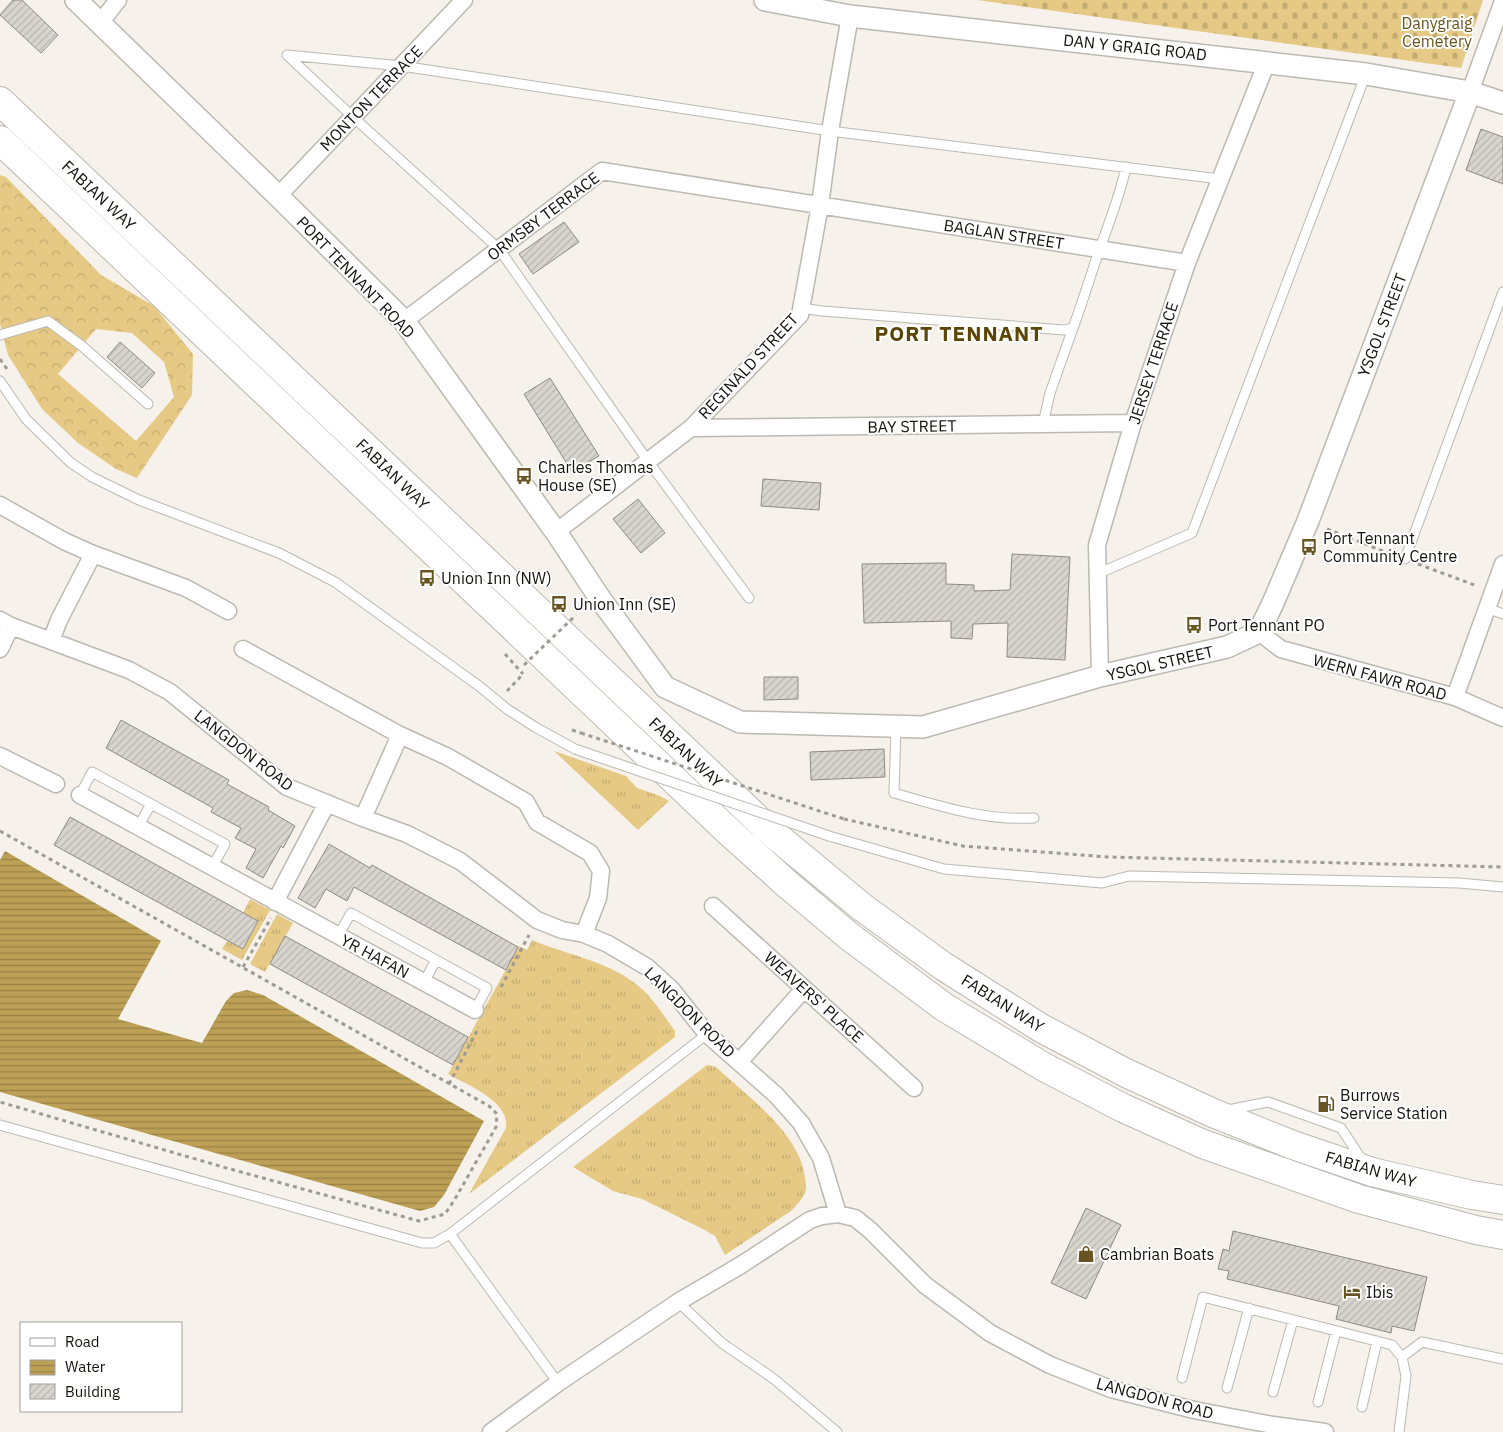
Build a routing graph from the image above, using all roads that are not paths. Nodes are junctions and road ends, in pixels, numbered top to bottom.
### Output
1 (76, 0) edge
2 (118, 0) edge
3 (464, 0) edge
4 (765, 0) edge
5 (1503, 1) edge
6 (850, 16) junction
7 (100, 23) junction
8 (1267, 62) junction
9 (402, 66) junction
10 (1366, 74) junction
11 (1470, 92) junction
12 (0, 101) edge
13 (1503, 103) edge
14 (353, 117) junction
15 (830, 131) junction
16 (0, 140) edge
17 (1126, 167) junction
18 (1220, 179) junction
19 (278, 196) junction
20 (820, 205) junction
21 (498, 249) junction
22 (1100, 249) junction
23 (1187, 262) junction
24 (1503, 292) edge
25 (801, 308) junction
26 (404, 322) junction
27 (1073, 328) junction
28 (0, 335) edge
29 (0, 381) edge
30 (148, 404) dead end
31 (1133, 423) junction
32 (1043, 424) junction
33 (691, 428) junction
34 (648, 461) junction
35 (0, 505) edge
36 (556, 532) junction
37 (93, 554) junction
38 (1405, 559) dead end
39 (1503, 564) edge
40 (1097, 574) junction
41 (749, 598) dead end
42 (1487, 608) junction
43 (228, 611) dead end
44 (1503, 614) edge
45 (6, 623) edge
46 (1259, 632) junction
47 (51, 641) junction
48 (0, 649) edge
49 (244, 649) dead end
50 (1100, 676) junction
51 (665, 688) joint
52 (1455, 697) junction
53 (1503, 718) edge
54 (896, 726) junction
55 (400, 735) junction
56 (0, 756) edge
57 (56, 784) dead end
58 (80, 796) joint
59 (151, 804) junction
60 (327, 804) junction
61 (363, 818) junction
62 (1034, 818) dead end
63 (138, 827) junction
64 (212, 867) junction
65 (1503, 887) edge
66 (277, 903) junction
67 (713, 906) dead end
68 (584, 934) junction
69 (338, 936) junction
70 (436, 960) junction
71 (424, 982) junction
72 (804, 989) junction
73 (475, 1010) joint
74 (707, 1034) junction
75 (739, 1062) junction
76 (914, 1088) dead end
77 (0, 1125) edge
78 (1503, 1200) edge
79 (838, 1214) junction
80 (450, 1234) junction
81 (1503, 1235) edge
82 (678, 1302) junction
83 (1249, 1308) junction
84 (1293, 1320) junction
85 (1336, 1331) junction
86 (1377, 1341) junction
87 (1402, 1357) junction
88 (1503, 1359) edge
89 (1182, 1378) dead end
90 (558, 1383) junction
91 (1227, 1388) dead end
92 (1273, 1392) dead end
93 (1318, 1402) dead end
94 (1362, 1407) dead end
95 (501, 1429) edge
96 (837, 1432) edge
97 (1325, 1432) edge
98 (1399, 1432) edge

1 - 7 street, PORT TENNANT ROAD
2 - 7 street
3 - 9 street, MONTON TERRACE
4 - 6 street, DAN Y GRAIG ROAD
5 - 11 street, YSGOL STREET
6 - 8 street, DAN Y GRAIG ROAD
6 - 15 street, REGINALD STREET
7 - 19 street, PORT TENNANT ROAD
8 - 10 street, DAN Y GRAIG ROAD
8 - 18 street, JERSEY TERRACE
9 - 14 street, MONTON TERRACE
9 - 14 lane
9 - 15 lane
10 - 11 street, DAN Y GRAIG ROAD
10 - 40 lane
11 - 13 street, DAN Y GRAIG ROAD
11 - 46 street, YSGOL STREET
12 - 78 highway, FABIAN WAY
14 - 19 street, MONTON TERRACE
14 - 21 lane
15 - 17 lane
15 - 20 street, REGINALD STREET
16 - 81 highway, FABIAN WAY
17 - 18 lane
17 - 22 lane
18 - 23 street, JERSEY TERRACE
19 - 26 street, PORT TENNANT ROAD
20 - 21 street, ORMSBY TERRACE
20 - 22 street, BAGLAN STREET
20 - 25 street, REGINALD STREET
21 - 26 street, ORMSBY TERRACE
21 - 34 lane
22 - 23 street, BAGLAN STREET
22 - 27 lane
23 - 31 street, JERSEY TERRACE
24 - 38 lane
25 - 27 lane
25 - 33 street, REGINALD STREET
26 - 36 street, PORT TENNANT ROAD
27 - 32 lane
28 - 30 lane
29 - 65 lane, bridge
31 - 32 street, BAY STREET
31 - 40 street, JERSEY TERRACE
32 - 33 street, BAY STREET
33 - 34 street, REGINALD STREET
34 - 36 street, REGINALD STREET
34 - 41 lane
35 - 37 street
36 - 51 street, PORT TENNANT ROAD
37 - 43 street
37 - 47 street
39 - 42 street
40 - 50 street, JERSEY TERRACE
42 - 44 lane
42 - 52 street
45 - 47 street, LANGDON ROAD
45 - 48 street
46 - 50 street, YSGOL STREET
46 - 52 street, WERN FAWR ROAD
47 - 60 street, LANGDON ROAD
49 - 55 street
50 - 54 street, YSGOL STREET
51 - 54 street, YSGOL STREET
52 - 53 street, WERN FAWR ROAD
54 - 62 lane
55 - 61 street
55 - 68 street
56 - 57 street
58 - 59 lane
58 - 63 street, YR HAFAN
59 - 63 lane
59 - 64 lane
60 - 61 street, LANGDON ROAD
60 - 66 street
61 - 68 street, LANGDON ROAD
63 - 64 street, YR HAFAN
64 - 66 street, YR HAFAN
66 - 69 street, YR HAFAN
67 - 72 street, WEAVERS' PLACE
68 - 74 street, LANGDON ROAD
69 - 70 lane
69 - 71 street, YR HAFAN
70 - 71 lane
70 - 73 lane
71 - 73 street, YR HAFAN
72 - 75 street
72 - 76 street, WEAVERS' PLACE
74 - 75 street, LANGDON ROAD
74 - 80 lane
75 - 79 street, LANGDON ROAD
77 - 80 lane
79 - 82 street
79 - 97 street, LANGDON ROAD
80 - 90 lane
82 - 90 street
82 - 96 lane
83 - 84 lane
83 - 89 lane
83 - 91 lane
84 - 85 lane
84 - 92 lane
85 - 86 lane
85 - 93 lane
86 - 87 lane
86 - 94 lane
87 - 88 lane
87 - 98 lane
90 - 95 street

